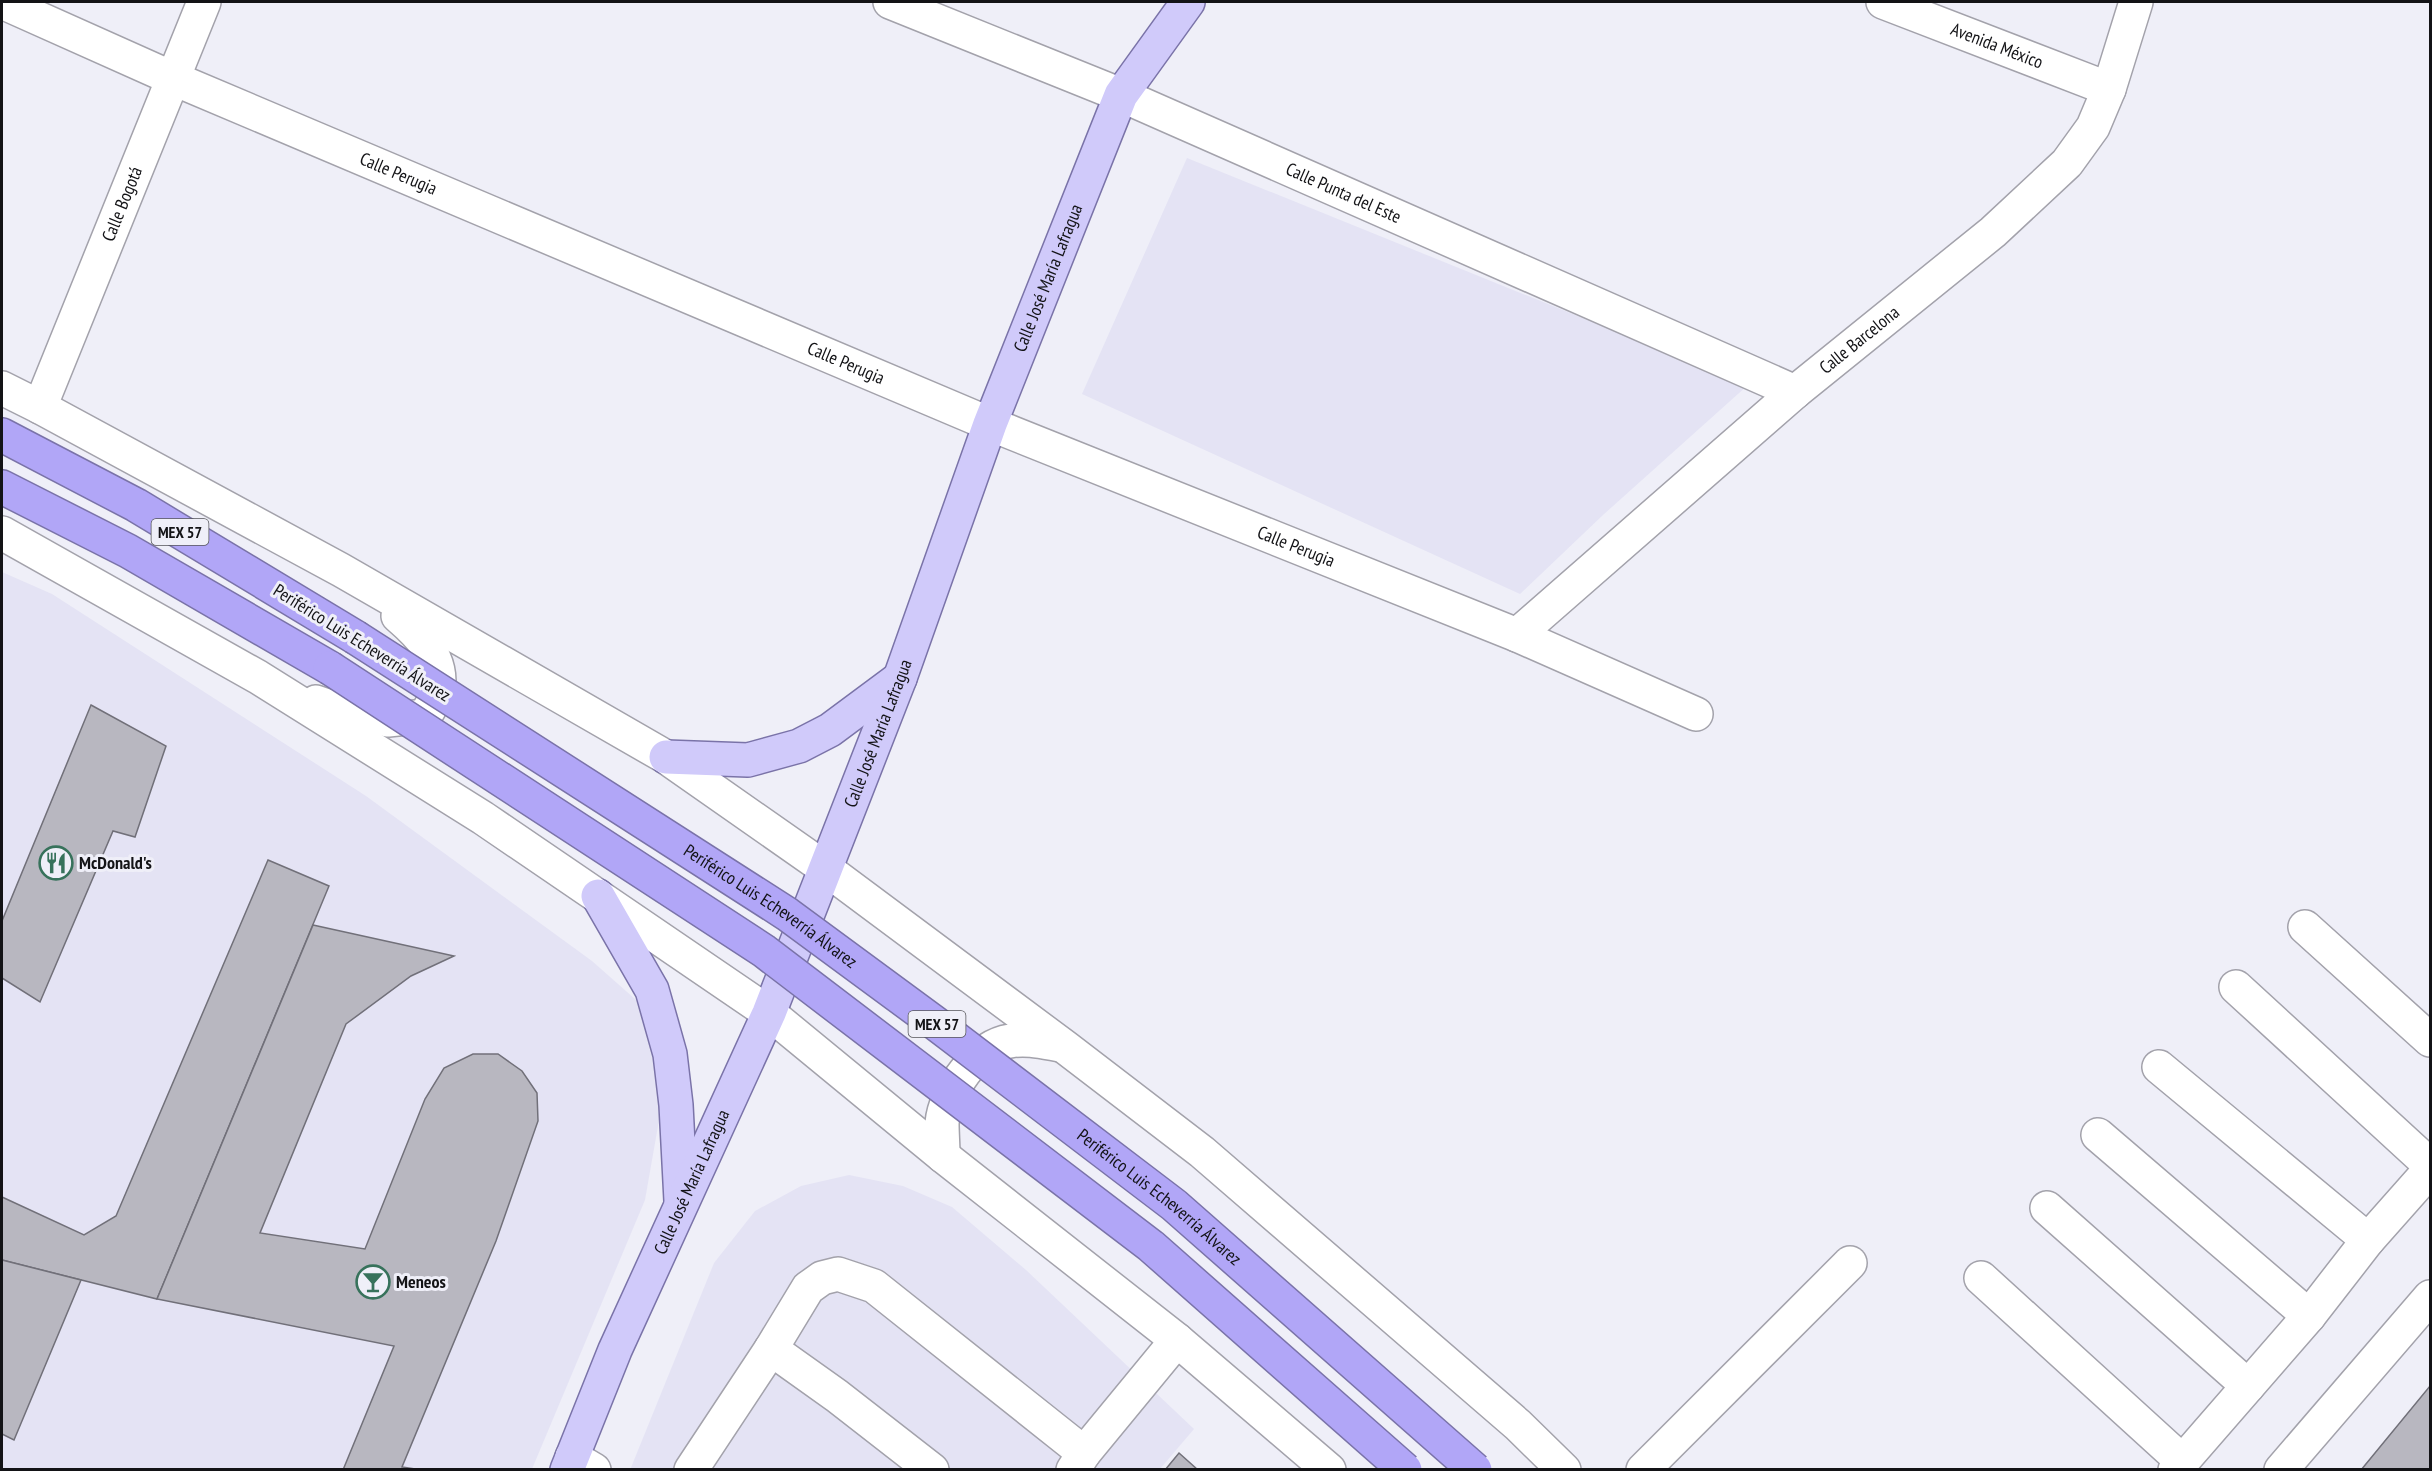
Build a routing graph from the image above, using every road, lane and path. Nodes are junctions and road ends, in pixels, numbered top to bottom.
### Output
1 (2, 2) edge
2 (204, 2) edge
3 (890, 2) edge
4 (1188, 2) edge
5 (1883, 2) edge
6 (2136, 2) edge
7 (172, 78) junction
8 (2109, 89) junction
9 (1121, 95) junction
10 (2, 388) edge
11 (1795, 392) junction
12 (40, 407) junction
13 (990, 424) junction
14 (2, 435) edge
15 (2, 487) edge
16 (2, 533) edge
17 (341, 570) junction
18 (1517, 635) junction
19 (900, 678) junction
20 (269, 686) junction
21 (1696, 714) dead end
22 (666, 757) junction
23 (826, 869) junction
24 (598, 896) junction
25 (2305, 927) dead end
26 (2236, 987) dead end
27 (768, 1013) junction
28 (2430, 1040) edge
29 (1065, 1047) junction
30 (2159, 1067) dead end
31 (2098, 1135) dead end
32 (943, 1156) junction
33 (2430, 1165) edge
34 (2430, 1170) edge
35 (681, 1204) junction
36 (2047, 1208) dead end
37 (2368, 1240) junction
38 (1850, 1263) dead end
39 (1981, 1278) dead end
40 (2430, 1297) edge
41 (2309, 1316) junction
42 (1177, 1340) junction
43 (771, 1349) junction
44 (2248, 1386) junction
45 (1078, 1461) edge
46 (578, 1465) edge
47 (2179, 1466) edge
48 (691, 1470) edge
49 (932, 1470) edge
50 (1329, 1470) edge
51 (1405, 1470) edge
52 (1475, 1470) edge
53 (1564, 1470) edge
54 (1643, 1470) edge
55 (2281, 1470) edge

1 - 7 street, Calle Perugia
2 - 7 street, Calle Bogotá
3 - 9 street, Calle Punta del Este
4 - 9 main road, Calle José María Lafragua
5 - 8 street, Avenida México
6 - 8 street, Calle Barcelona
7 - 12 street, Calle Bogotá
7 - 13 street, Calle Perugia
8 - 11 street, Calle Barcelona
9 - 11 street, Calle Punta del Este
9 - 13 main road, Calle José María Lafragua
10 - 12 street
11 - 18 street, Calle Barcelona
12 - 17 street
13 - 18 street, Calle Perugia
13 - 19 main road, Calle José María Lafragua
14 - 52 highway, Periférico Luis Echeverría Álvarez / MEX 57, bridge
15 - 51 highway, MEX 57, bridge
16 - 20 street
17 - 20 street
17 - 22 street
18 - 21 street, Calle Perugia
19 - 22 main road
19 - 23 main road, Calle José María Lafragua
20 - 24 street
22 - 23 street
23 - 27 main road, Calle José María Lafragua
23 - 29 street
24 - 27 street
24 - 35 main road
25 - 28 street
26 - 33 street
27 - 32 street
27 - 35 main road, Calle José María Lafragua
29 - 32 street
29 - 53 street
30 - 37 street
31 - 41 street
32 - 42 street
34 - 37 street
35 - 46 main road, Calle José María Lafragua
36 - 44 street
37 - 41 street
38 - 54 street
39 - 47 street
40 - 55 street
41 - 44 street
42 - 45 street
42 - 50 street
43 - 45 street
43 - 48 street
43 - 49 street
44 - 47 street

